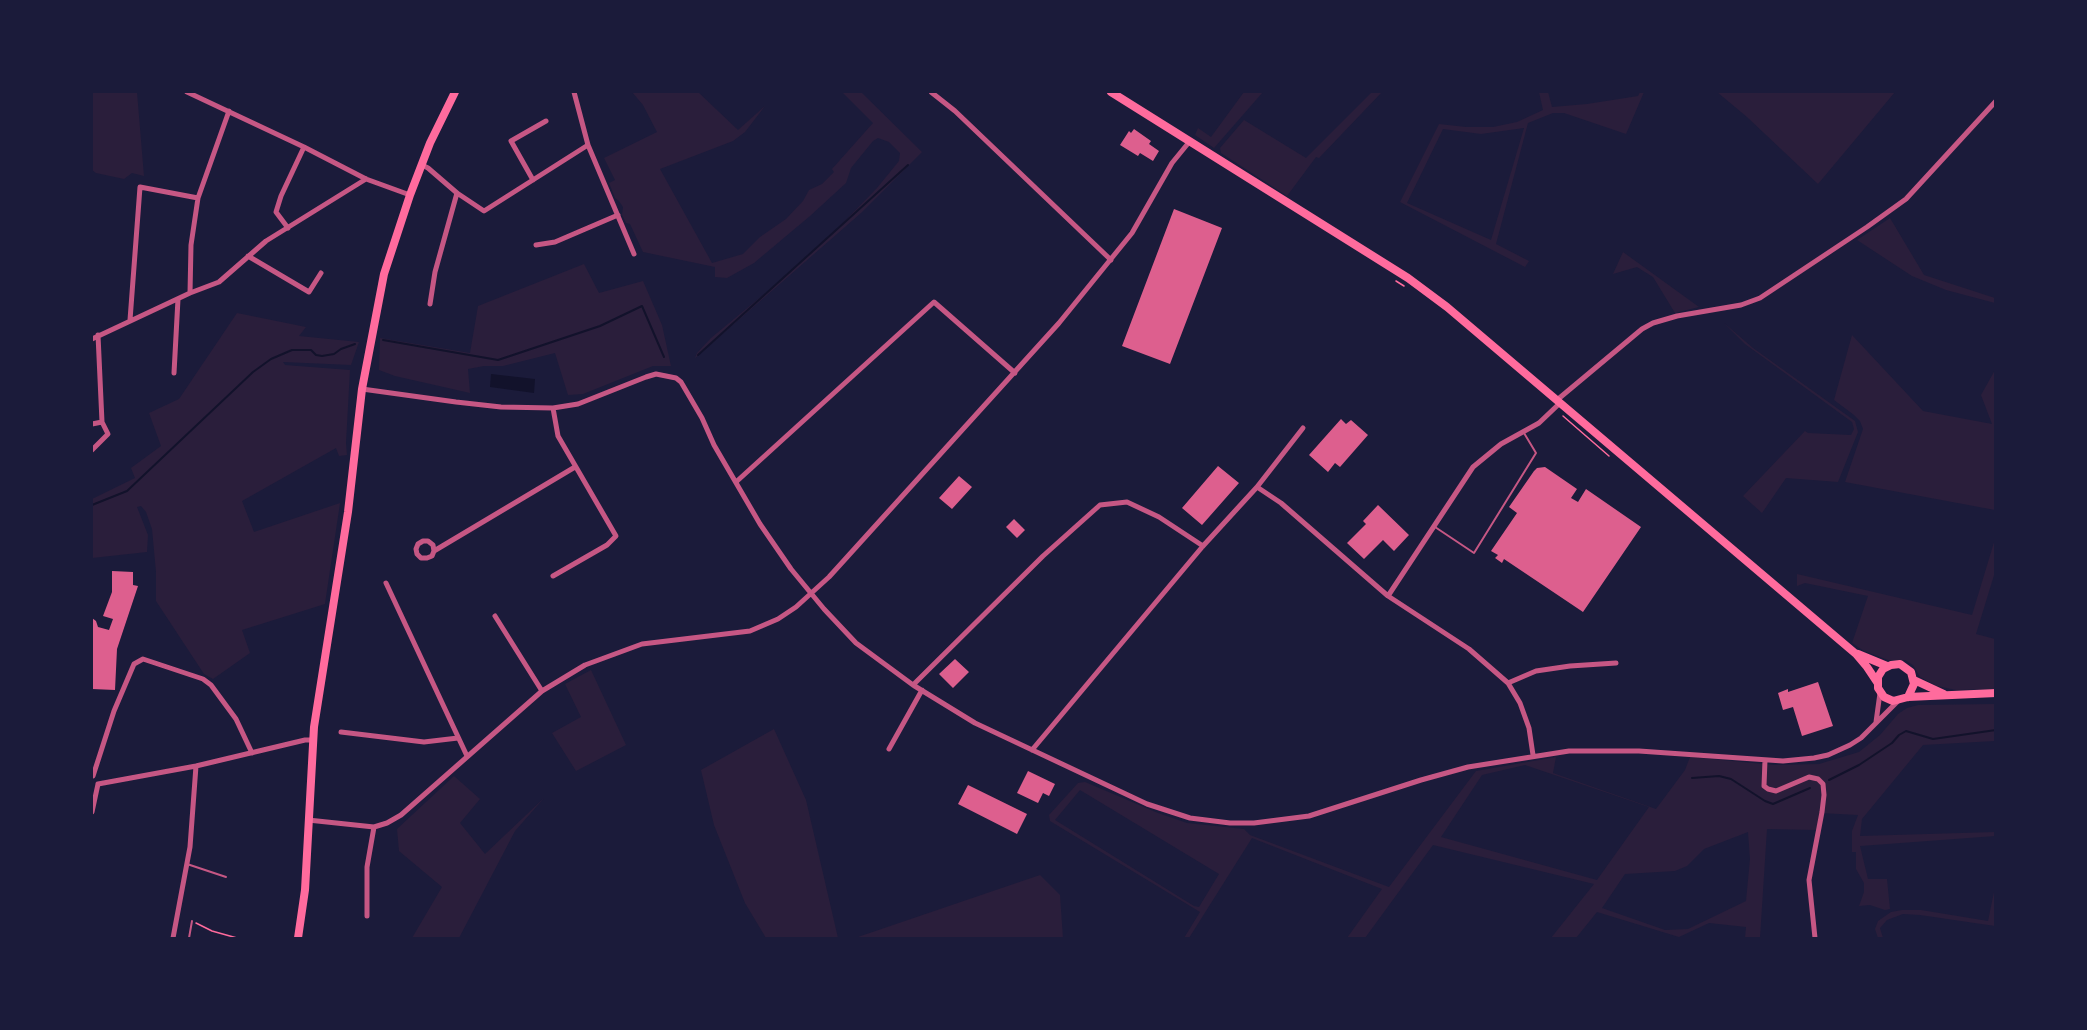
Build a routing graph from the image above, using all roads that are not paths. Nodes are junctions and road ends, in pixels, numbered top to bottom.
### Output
1 (186, 92) edge
2 (454, 92) edge
3 (574, 92) edge
4 (931, 92) edge
5 (1111, 92) edge
6 (1995, 101) edge
7 (230, 111) junction
8 (546, 121) dead end
9 (1190, 141) junction
10 (588, 145) junction
11 (304, 147) junction
12 (422, 165) junction
13 (366, 179) junction
14 (534, 180) junction
15 (457, 193) junction
16 (410, 195) junction
17 (198, 198) junction
18 (618, 214) junction
19 (288, 228) junction
20 (536, 245) dead end
21 (634, 254) dead end
22 (248, 256) junction
23 (1111, 260) junction
24 (321, 273) dead end
25 (190, 293) junction
26 (178, 299) junction
27 (430, 304) dead end
28 (130, 320) junction
29 (98, 335) junction
30 (92, 339) edge
31 (174, 373) dead end
32 (1015, 373) junction
33 (362, 389) junction
34 (1557, 404) junction
35 (553, 408) junction
36 (102, 422) junction
37 (92, 424) edge
38 (1303, 428) dead end
39 (1524, 433) junction
40 (92, 450) edge
41 (575, 467) junction
42 (736, 482) junction
43 (1257, 487) junction
44 (1435, 527) junction
45 (1203, 546) junction
46 (434, 551) dead end
47 (553, 576) dead end
48 (386, 583) dead end
49 (811, 594) junction
50 (1388, 596) junction
51 (495, 616) dead end
52 (1856, 654) junction
53 (1616, 663) dead end
54 (1887, 666) junction
55 (1914, 680) junction
56 (1877, 682) junction
57 (1508, 683) junction
58 (913, 685) junction
59 (922, 690) junction
60 (542, 691) junction
61 (1880, 693) junction
62 (1995, 693) edge
63 (1946, 695) junction
64 (1908, 697) junction
65 (1898, 701) junction
66 (1876, 722) junction
67 (341, 732) dead end
68 (458, 738) junction
69 (313, 740) junction
70 (889, 749) dead end
71 (1032, 750) junction
72 (252, 753) junction
73 (1533, 755) junction
74 (466, 756) junction
75 (1765, 760) junction
76 (196, 766) junction
77 (92, 776) edge
78 (98, 784) junction
79 (92, 812) edge
80 (308, 820) junction
81 (374, 826) junction
82 (187, 864) junction
83 (225, 877) dead end
84 (367, 915) dead end
85 (192, 921) road end
86 (174, 939) edge
87 (189, 939) edge
88 (298, 939) edge
89 (1815, 939) edge

1 - 7 street
2 - 12 main road
3 - 10 street
4 - 23 street
5 - 9 main road
6 - 34 street
7 - 11 street
7 - 17 street
8 - 14 street
9 - 23 street
9 - 34 main road
10 - 14 street
10 - 18 street
11 - 13 street
11 - 19 street
12 - 15 street
12 - 16 main road
13 - 16 street
13 - 19 street
14 - 15 street
15 - 27 street
16 - 33 main road
17 - 25 street
17 - 28 street
18 - 20 street
18 - 21 street
19 - 22 street
22 - 24 street
22 - 25 street
23 - 32 street
25 - 26 street
26 - 28 street
26 - 31 street
28 - 29 street
29 - 30 street
29 - 36 street
32 - 42 street
32 - 49 street
33 - 35 street
33 - 69 main road
34 - 39 street
34 - 52 main road
35 - 41 street
35 - 42 street
36 - 37 street
36 - 40 street
38 - 43 street
39 - 44 street
39 - 44 lane
41 - 46 street
41 - 47 street
42 - 49 street
43 - 45 street
43 - 50 street
44 - 50 street
45 - 58 street
45 - 71 street
48 - 68 street
49 - 58 street
49 - 60 street
50 - 57 street
51 - 60 street
52 - 54 main road
52 - 56 main road
53 - 57 street
54 - 55 main road
54 - 56 main road
55 - 63 main road
55 - 64 main road
56 - 61 main road
57 - 73 street
58 - 59 street
59 - 70 street
59 - 71 street
60 - 74 street
61 - 65 main road
61 - 66 street
62 - 63 main road
63 - 64 main road
64 - 65 main road
65 - 66 street
66 - 75 street
67 - 68 street
68 - 74 street
69 - 72 street
69 - 80 main road
71 - 73 street
72 - 76 street
72 - 77 street
73 - 75 street
74 - 81 street
75 - 89 street
76 - 78 street
76 - 82 street
77 - 78 street
78 - 79 street
80 - 81 street
80 - 88 main road
81 - 84 street
82 - 83 lane
82 - 86 street
85 - 87 lane

